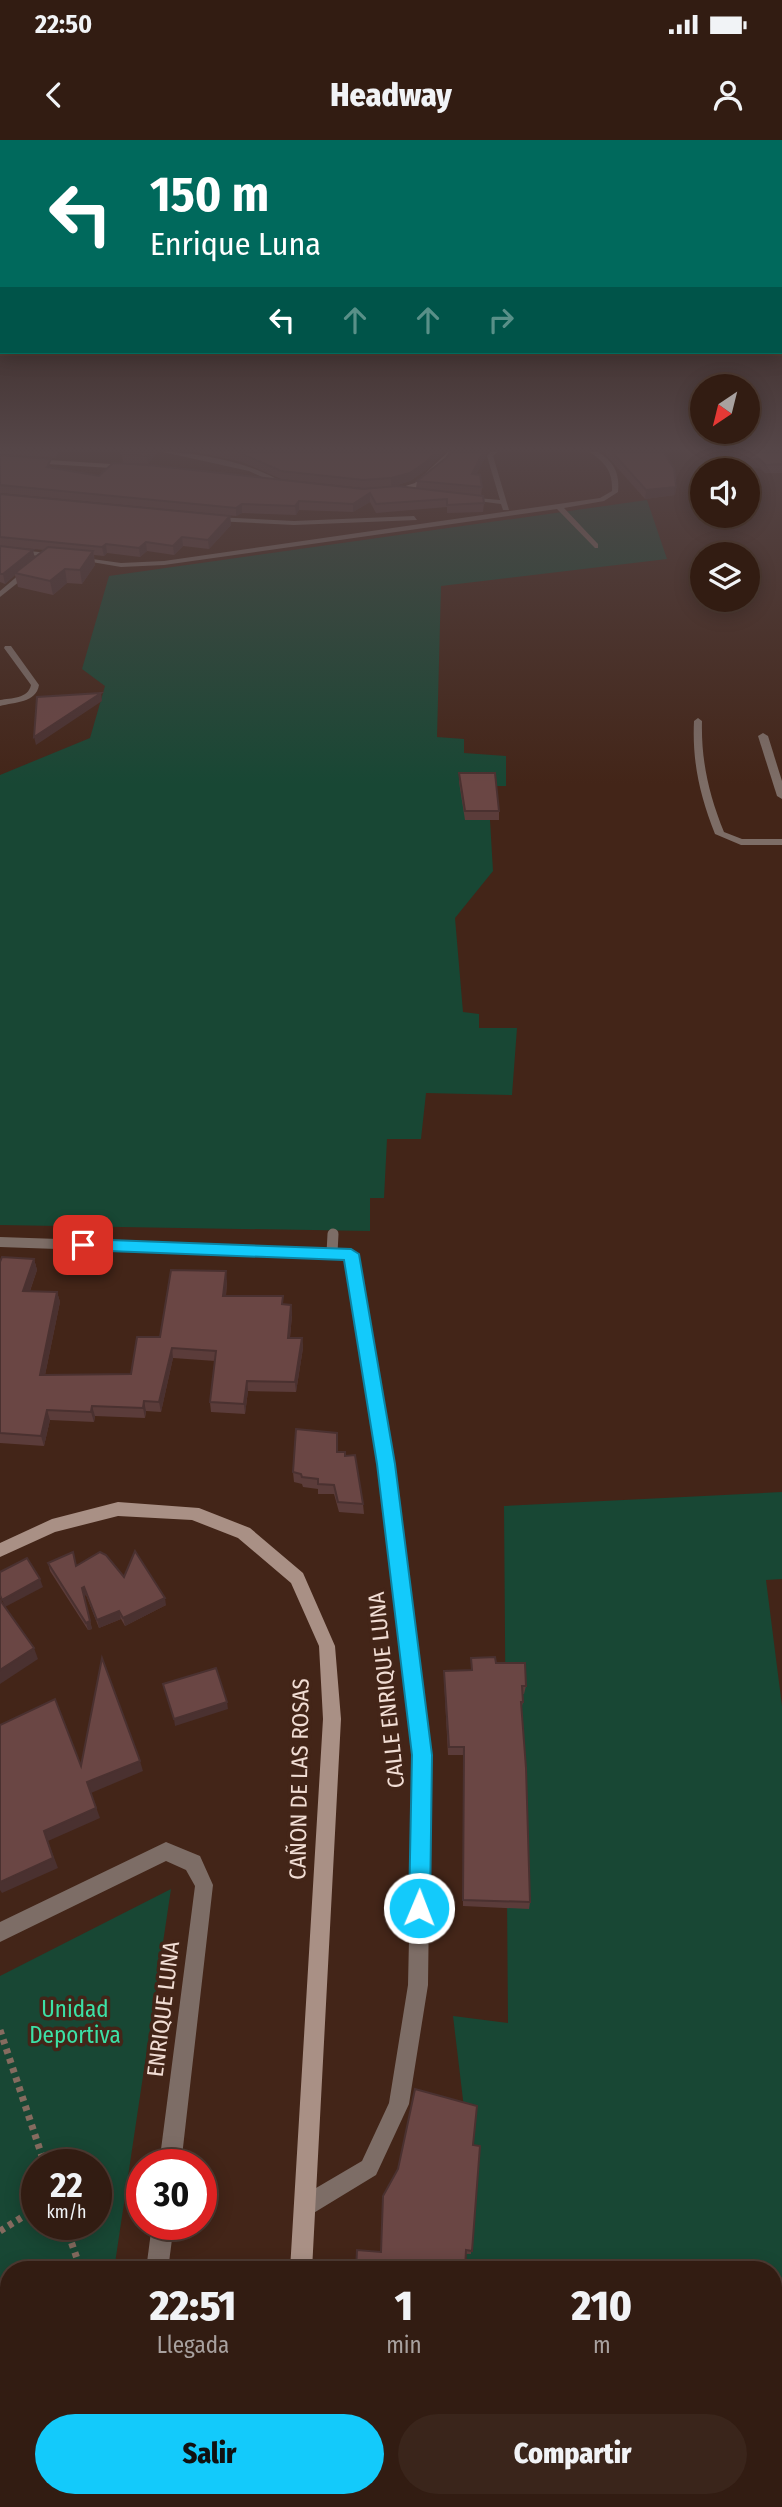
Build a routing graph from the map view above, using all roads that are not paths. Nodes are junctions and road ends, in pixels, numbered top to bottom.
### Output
1 (39, 562) edge
2 (117, 562) edge
3 (159, 562) edge
4 (0, 595) edge
5 (8, 648) dead end
6 (0, 703) edge
7 (698, 721) dead end
8 (763, 736) dead end
9 (782, 796) edge
10 (782, 842) edge
11 (333, 1234) dead end
12 (0, 1242) edge
13 (332, 1253) junction
14 (0, 1550) edge
15 (0, 1932) edge
16 (172, 2149) edge
17 (307, 2207) junction
18 (161, 2240) edge
19 (158, 2261) edge
20 (303, 2261) edge

1 - 4 street
2 - 3 street
5 - 6 street
7 - 10 street
8 - 9 street
11 - 13 lane
12 - 13 street
13 - 17 street, CALLE ENRIQUE LUNA
14 - 17 main road, CAÑON DE LAS ROSAS
15 - 16 street, ENRIQUE LUNA
17 - 20 main road, CAÑON DE LAS ROSAS
18 - 19 street

